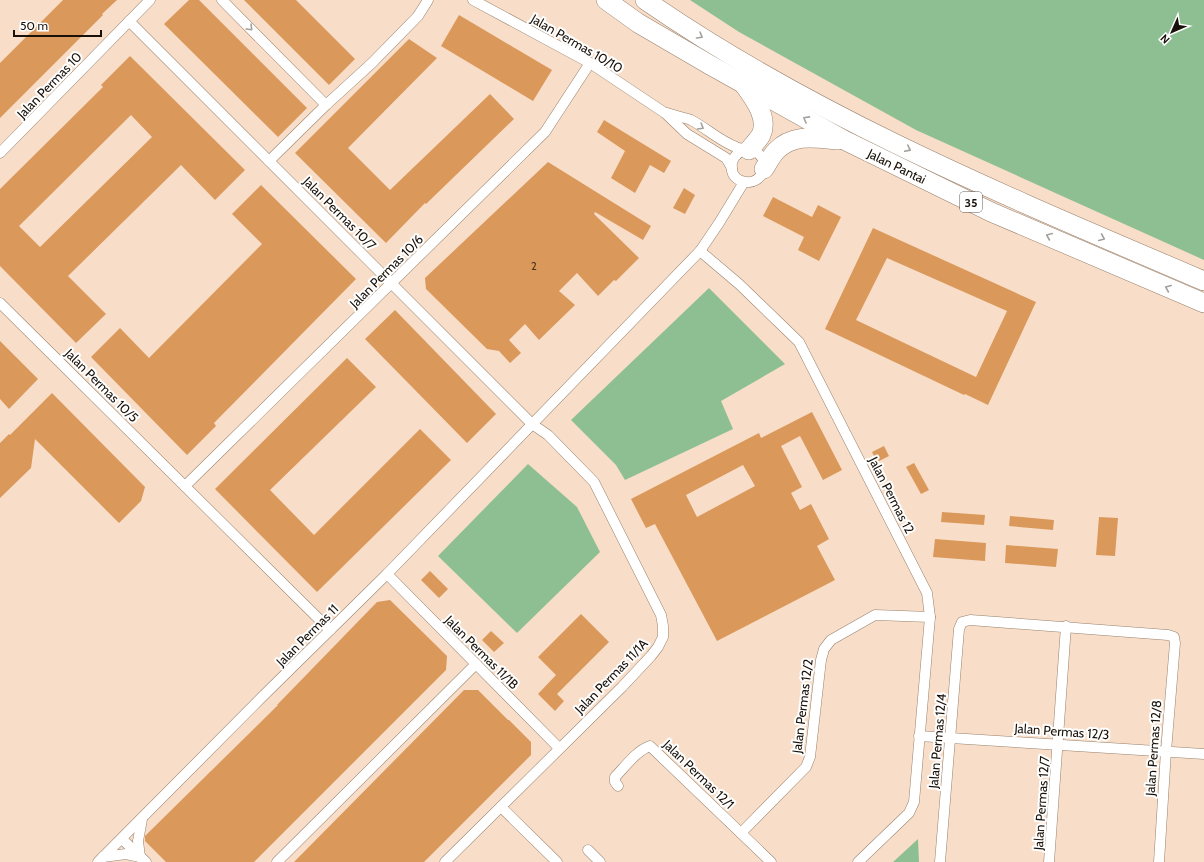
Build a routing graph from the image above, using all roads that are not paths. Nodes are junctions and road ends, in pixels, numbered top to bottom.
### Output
1 (150, 0) edge
2 (222, 0) edge
3 (428, 0) edge
4 (473, 0) edge
5 (593, 0) edge
6 (606, 0) edge
7 (646, 0) edge
8 (130, 21) junction
9 (638, 23) junction
10 (590, 63) junction
11 (744, 85) junction
12 (326, 105) junction
13 (665, 113) junction
14 (844, 140) junction
15 (747, 150) junction
16 (0, 153) edge
17 (269, 161) junction
18 (732, 168) junction
19 (764, 169) junction
20 (744, 182) junction
21 (700, 251) junction
22 (1204, 281) edge
23 (392, 284) junction
24 (0, 303) edge
25 (1204, 303) edge
26 (532, 424) junction
27 (185, 486) junction
28 (387, 574) junction
29 (930, 617) junction
30 (1066, 626) junction
31 (330, 630) junction
32 (476, 664) junction
33 (919, 736) junction
34 (950, 737) junction
35 (1058, 744) junction
36 (559, 748) junction
37 (1166, 751) junction
38 (1204, 754) edge
39 (618, 786) dead end
40 (501, 807) junction
41 (142, 819) junction
42 (741, 833) junction
43 (122, 839) junction
44 (588, 850) dead end
45 (143, 859) edge
46 (100, 860) edge
47 (277, 862) edge
48 (445, 862) edge
49 (557, 862) edge
50 (600, 862) edge
51 (771, 862) edge
52 (858, 862) edge
53 (940, 862) edge
54 (1049, 862) edge
55 (1159, 862) edge

1 - 8 street, Jalan Permas 10
2 -> 12 street
3 - 12 street
4 - 10 street, Jalan Permas 10/10
5 - 9 highway
6 - 9 highway, Jalan Pantai / 35
7 -> 22 highway, Jalan Pantai / 35
8 - 16 street, Jalan Permas 10
8 - 17 street, Jalan Permas 10/7
9 - 11 highway, Jalan Pantai / 35
10 - 13 street, Jalan Permas 10/10
10 - 23 street, Jalan Permas 10/6
14 -> 11 highway, Jalan Pantai / 35
11 - 15 highway
12 - 17 street
13 -> 15 street, Jalan Permas 10/10
13 - 18 street, Jalan Permas 10/10
14 - 19 highway
25 -> 14 highway, Jalan Pantai / 35
15 - 18 street
15 - 19 street
17 - 23 street, Jalan Permas 10/7
18 - 20 street
19 - 20 street
20 - 21 street
21 - 26 street, Jalan Permas 11
21 - 29 street, Jalan Permas 12
23 - 26 street, Jalan Permas 10/7
23 - 27 street, Jalan Permas 10/6
24 - 27 street, Jalan Permas 10/5
26 - 28 street, Jalan Permas 11
26 - 36 street, Jalan Permas 11/1A
27 - 31 street, Jalan Permas 10/5
28 - 31 street, Jalan Permas 11
28 - 32 street, Jalan Permas 11/1B
29 - 33 street, Jalan Permas 12
29 - 42 street, Jalan Permas 12/2
30 - 34 street, Jalan Permas 12/4
30 - 35 street, Jalan Permas 12/7
30 - 37 street, Jalan Permas 12/8
31 - 41 street, Jalan Permas 11
32 - 36 street, Jalan Permas 11/1B
32 - 47 street
33 - 34 street, Jalan Permas 12/3
33 - 52 street, Jalan Permas 12
34 - 35 street, Jalan Permas 12/3
34 - 53 street, Jalan Permas 12/4
35 - 37 street, Jalan Permas 12/3
35 - 54 street, Jalan Permas 12/7
36 - 40 street, Jalan Permas 11/1A
37 - 38 street, Jalan Permas 12/3
37 - 55 street, Jalan Permas 12/8
39 - 42 street, Jalan Permas 12/1
40 - 48 street, Jalan Permas 11/1A
40 - 49 street
41 - 43 street, Jalan Permas 11
41 - 45 street
42 - 51 street, Jalan Permas 12/1
43 - 45 street
43 - 46 street, Jalan Permas 11
44 - 50 street
45 - 46 street

